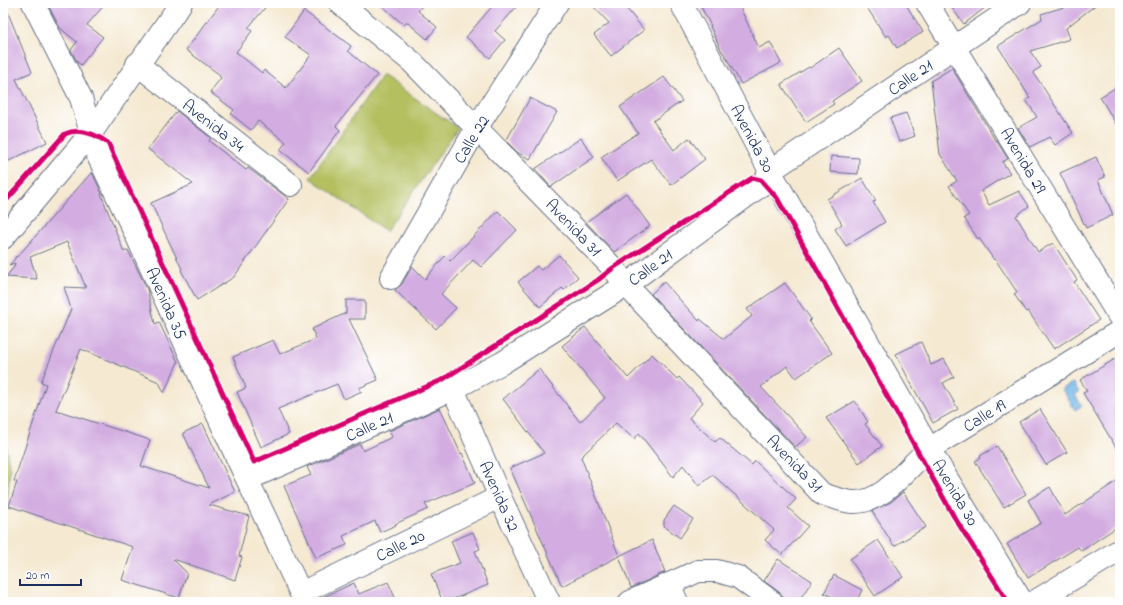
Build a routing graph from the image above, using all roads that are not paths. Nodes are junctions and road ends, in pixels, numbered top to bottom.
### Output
1 (33, 3) edge
2 (181, 3) edge
3 (340, 3) edge
4 (557, 3) edge
5 (681, 3) edge
6 (927, 3) edge
7 (1020, 3) edge
8 (955, 47) junction
9 (137, 64) junction
10 (477, 127) junction
11 (91, 133) junction
12 (770, 171) junction
13 (291, 185) dead end
14 (3, 238) edge
15 (391, 278) dead end
16 (626, 285) junction
17 (1120, 318) edge
18 (1120, 331) edge
19 (453, 389) junction
20 (929, 449) junction
21 (248, 479) junction
22 (500, 497) junction
23 (853, 502) joint
24 (1120, 550) edge
25 (673, 593) edge
26 (303, 597) edge
27 (549, 602) edge
28 (630, 602) edge
29 (772, 602) edge
30 (1022, 602) edge
31 (1034, 602) edge

1 - 11 street, Avenida 35
2 - 9 street
3 - 10 street, Avenida 31
4 - 10 street, Calle 22
5 - 12 street, Avenida 30
6 - 8 street, Avenida 29
7 - 8 street, Calle 21
8 - 12 street, Calle 21
8 - 17 street, Avenida 29
9 - 11 street
9 - 13 street, Avenida 34
10 - 15 street, Calle 22
10 - 16 street, Avenida 31
11 - 14 street
11 - 21 street, Avenida 35
12 - 16 street, Calle 21
12 - 20 street, Avenida 30
16 - 19 street, Calle 21
16 - 23 street, Avenida 31
18 - 20 street, Calle 19
19 - 21 street, Calle 21
19 - 22 street, Avenida 32
20 - 23 street, Calle 19
20 - 30 street, Avenida 30
21 - 26 street, Avenida 35
22 - 26 street, Calle 20
22 - 27 street, Avenida 32
24 - 31 street
25 - 28 street
25 - 29 street

